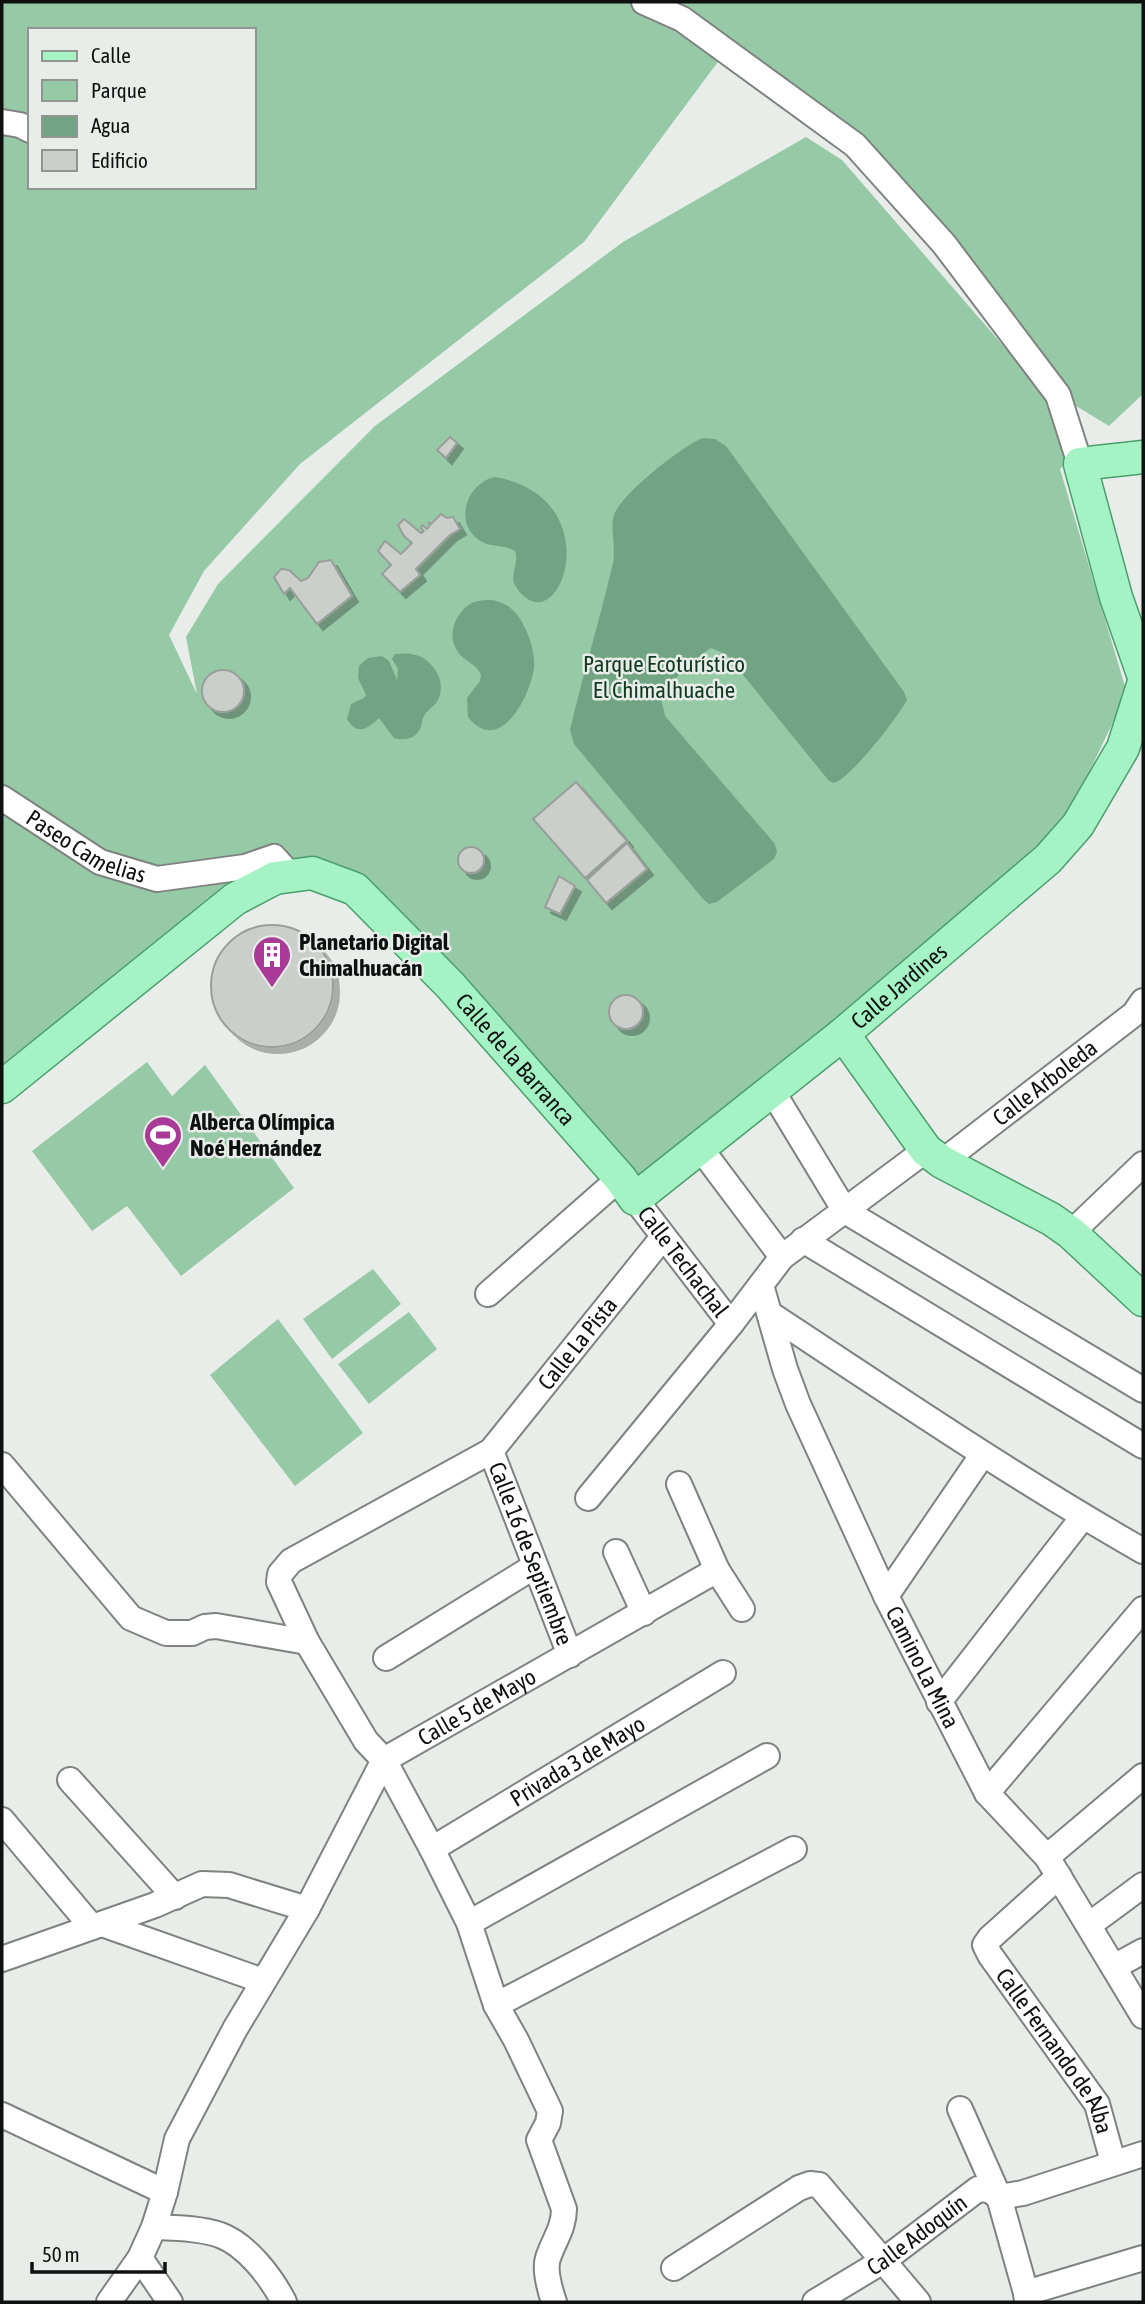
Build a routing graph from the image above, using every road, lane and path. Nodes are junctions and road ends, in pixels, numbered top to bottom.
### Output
1 (644, 2) edge
2 (2, 122) edge
3 (28, 129) edge
4 (1143, 457) edge
5 (1080, 464) junction
6 (1143, 674) edge
7 (1143, 685) edge
8 (2, 798) edge
9 (291, 876) junction
10 (1143, 1000) edge
11 (843, 1034) junction
12 (2, 1087) edge
13 (771, 1089) junction
14 (701, 1149) junction
15 (934, 1156) junction
16 (1143, 1164) edge
17 (628, 1189) junction
18 (845, 1211) junction
19 (1072, 1233) junction
20 (663, 1237) junction
21 (803, 1240) junction
22 (782, 1257) junction
23 (761, 1285) junction
24 (488, 1294) dead end
25 (1143, 1300) edge
26 (770, 1314) junction
27 (731, 1324) junction
28 (1143, 1390) edge
29 (1143, 1446) edge
30 (491, 1451) junction
31 (983, 1454) junction
32 (2, 1465) edge
33 (679, 1484) dead end
34 (589, 1498) dead end
35 (1083, 1517) junction
36 (1143, 1551) edge
37 (616, 1552) dead end
38 (535, 1566) junction
39 (717, 1570) junction
40 (887, 1596) junction
41 (742, 1609) dead end
42 (1143, 1609) edge
43 (644, 1613) junction
44 (307, 1642) junction
45 (570, 1656) junction
46 (386, 1658) dead end
47 (723, 1672) dead end
48 (939, 1702) junction
49 (767, 1756) dead end
50 (384, 1760) junction
51 (1143, 1776) edge
52 (70, 1780) dead end
53 (987, 1793) junction
54 (2, 1820) edge
55 (432, 1849) junction
56 (794, 1849) dead end
57 (1053, 1866) junction
58 (1143, 1885) edge
59 (175, 1896) junction
60 (307, 1909) junction
61 (469, 1923) junction
62 (1089, 1925) junction
63 (97, 1926) junction
64 (1143, 1951) edge
65 (2, 1959) edge
66 (1114, 1967) junction
67 (263, 1981) junction
68 (496, 2005) junction
69 (1143, 2016) edge
70 (960, 2109) dead end
71 (2, 2115) edge
72 (1143, 2154) edge
73 (1113, 2162) junction
74 (165, 2192) junction
75 (999, 2197) junction
76 (154, 2227) junction
77 (1143, 2258) edge
78 (140, 2259) junction
79 (883, 2261) junction
80 (674, 2268) dead end
81 (1027, 2298) edge
82 (108, 2302) edge
83 (170, 2302) edge
84 (284, 2302) edge
85 (554, 2302) edge
86 (815, 2302) edge
87 (918, 2302) edge

1 - 5 street
2 - 3 street
4 - 5 main road
5 - 6 main road
7 - 11 main road, Calle Jardines
8 - 9 street, Paseo Camelias
9 - 12 main road, Calle de la Barranca
9 - 17 main road, Calle de la Barranca
10 - 15 street, Calle Arboleda
11 - 13 main road
11 - 15 main road, Calle Jardines
13 - 14 main road
13 - 18 street
14 - 17 main road
14 - 22 street
15 - 18 street, Calle Arboleda
15 - 19 main road, Calle Jardines
16 - 19 street
17 - 20 street, Calle Techachal
17 - 24 street
18 - 21 street, Calle Arboleda
18 - 28 street
19 - 25 main road, Calle Jardines
20 - 27 street, Calle Techachal
20 - 30 street, Calle La Pista
21 - 22 street, Calle Arboleda
21 - 29 street
22 - 23 street, Calle Arboleda
23 - 26 street, Camino La Mina
23 - 27 street, Calle Arboleda
26 - 31 street
26 - 40 street, Camino La Mina
27 - 34 street, Calle Arboleda
30 - 38 street, Calle 16 de Septiembre
30 - 44 street
31 - 35 street
31 - 40 street
32 - 44 street
33 - 39 street
35 - 36 street
35 - 48 street
37 - 43 street
38 - 45 street, Calle 16 de Septiembre
38 - 46 street
39 - 41 street
39 - 43 street, Calle 5 de Mayo
40 - 48 street, Camino La Mina
42 - 53 street
43 - 45 street, Calle 5 de Mayo
44 - 50 street
45 - 50 street, Calle 5 de Mayo
47 - 55 street, Privada 3 de Mayo
48 - 53 street, Camino La Mina
49 - 61 street
50 - 55 street
50 - 60 street
51 - 57 street
52 - 59 street
53 - 57 street, Camino La Mina
54 - 63 street
55 - 61 street
56 - 68 street
57 - 62 street, Camino La Mina
57 - 73 street, Calle Fernando de Alba
58 - 62 street
59 - 60 street
59 - 63 street
60 - 67 street
61 - 68 street
62 - 66 street, Camino La Mina
63 - 65 street
63 - 67 street
64 - 66 street
66 - 69 street, Camino La Mina
67 - 74 street
68 - 85 street
70 - 75 street
71 - 74 street
72 - 73 street, Calle Adoquín
73 - 75 street, Calle Adoquín
74 - 76 street
75 - 79 street, Calle Adoquín
75 - 81 street
76 - 78 street
76 - 84 street
77 - 81 street
78 - 82 street
78 - 83 street
79 - 80 street
79 - 86 street, Calle Adoquín
79 - 87 street

